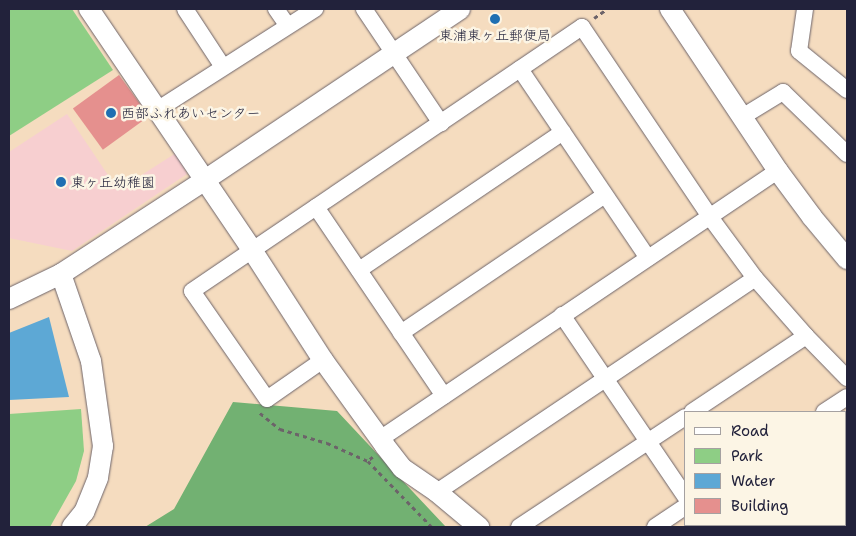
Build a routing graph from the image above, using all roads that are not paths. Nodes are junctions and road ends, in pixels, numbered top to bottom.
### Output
1 (89, 9) edge
2 (185, 9) edge
3 (276, 9) edge
4 (315, 9) edge
5 (364, 9) edge
6 (460, 9) edge
7 (670, 9) edge
8 (806, 9) edge
9 (287, 25) junction
10 (394, 53) junction
11 (224, 67) junction
12 (520, 69) junction
13 (847, 90) edge
14 (157, 110) junction
15 (742, 117) junction
16 (441, 122) junction
17 (562, 132) junction
18 (847, 154) edge
19 (778, 171) junction
20 (205, 180) junction
21 (605, 195) junction
22 (316, 207) junction
23 (710, 217) junction
24 (252, 250) junction
25 (648, 258) junction
26 (847, 260) edge
27 (359, 270) junction
28 (61, 274) junction
29 (755, 278) junction
30 (9, 299) edge
31 (562, 315) junction
32 (401, 333) junction
33 (806, 336) junction
34 (323, 360) junction
35 (847, 378) edge
36 (605, 379) junction
37 (444, 396) junction
38 (847, 397) edge
39 (694, 411) edge
40 (826, 411) edge
41 (684, 418) edge
42 (382, 442) junction
43 (648, 442) junction
44 (437, 492) junction
45 (684, 495) edge
46 (684, 508) edge
47 (72, 527) edge
48 (479, 527) edge
49 (519, 527) edge
50 (655, 527) edge

1 - 14 street
2 - 11 street
3 - 9 street
4 - 9 street
5 - 10 street
6 - 10 street
7 - 15 street
8 - 13 street
9 - 11 street
10 - 16 street
10 - 20 street
11 - 14 street
12 - 16 street
12 - 17 street
12 - 23 street
14 - 20 street
15 - 18 street
15 - 19 street
16 - 22 street
17 - 21 street
17 - 27 street
19 - 23 street
19 - 26 street
20 - 24 street
20 - 28 street
21 - 25 street
21 - 32 street
22 - 24 street
22 - 27 street
23 - 25 street
23 - 29 street
24 - 34 street
24 - 34 street
25 - 31 street
27 - 32 street
28 - 30 street
28 - 47 street
29 - 33 street
29 - 36 street
31 - 36 street
31 - 37 street
32 - 37 street
33 - 35 street
33 - 39 street
34 - 42 street
36 - 43 street
36 - 44 street
37 - 42 street
38 - 40 street
41 - 43 street
42 - 44 street
43 - 45 street
43 - 49 street
44 - 48 street
46 - 50 street

